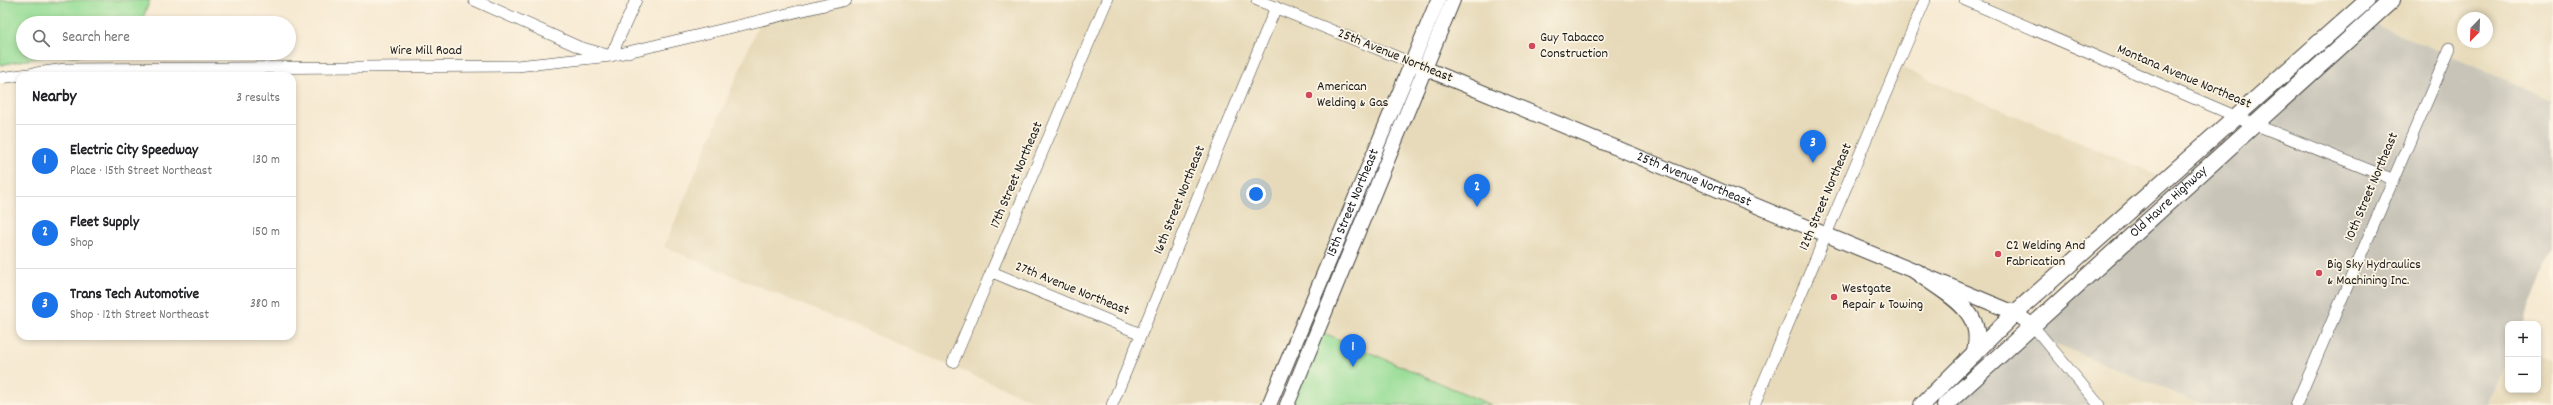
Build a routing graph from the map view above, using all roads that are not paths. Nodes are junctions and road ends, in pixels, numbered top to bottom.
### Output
1 (636, 0) edge
2 (846, 0) edge
3 (1107, 0) edge
4 (1257, 0) edge
5 (1438, 0) edge
6 (1453, 0) edge
7 (1925, 0) edge
8 (1965, 0) edge
9 (2367, 0) edge
10 (2392, 0) edge
11 (480, 1) edge
12 (1276, 7) junction
13 (2450, 48) dead end
14 (611, 56) junction
15 (1418, 66) junction
16 (43, 72) edge
17 (16, 76) edge
18 (0, 78) edge
19 (2238, 117) junction
20 (2256, 125) junction
21 (2392, 179) junction
22 (1827, 234) junction
23 (992, 272) junction
24 (1917, 272) junction
25 (2015, 313) junction
26 (2033, 326) junction
27 (1141, 334) junction
28 (1974, 354) junction
29 (953, 362) dead end
30 (1112, 405) edge
31 (1269, 405) edge
32 (1287, 405) edge
33 (1754, 405) edge
34 (1922, 405) edge
35 (1945, 405) edge
36 (2099, 405) edge
37 (2296, 405) edge

1 - 14 street
2 - 14 street, Wire Mill Road
3 - 23 street, 17th Street Northeast
4 - 12 street, 25th Avenue Northeast
5 - 15 main road, 15th Street Northeast
6 - 15 main road, 15th Street Northeast
7 - 22 street, 12th Street Northeast
8 - 19 street, Montana Avenue Northeast
9 - 19 highway, Old Havre Highway
10 - 20 highway, Old Havre Highway
11 - 14 street
12 - 15 street, 25th Avenue Northeast
12 - 27 street, 16th Street Northeast
13 - 21 street, 10th Street Northeast
14 - 16 street, Wire Mill Road
15 - 22 main road, 25th Avenue Northeast
15 - 31 main road, 15th Street Northeast
15 - 32 main road, 15th Street Northeast
17 - 18 street, Wire Mill Road
19 - 20 street, Montana Avenue Northeast
19 - 25 highway, Old Havre Highway
20 - 21 street, Montana Avenue Northeast
20 - 26 highway, Old Havre Highway
21 - 37 street, 10th Street Northeast
22 - 24 main road, 25th Avenue Northeast
22 - 33 street, 12th Street Northeast
23 - 27 street, 27th Avenue Northeast
23 - 29 street, 17th Street Northeast
24 - 25 main road, 25th Avenue Northeast
24 - 28 highway
25 - 26 main road, 25th Avenue Northeast
25 - 28 highway, Old Havre Highway
26 - 35 highway, Old Havre Highway
26 - 36 street, 25th Avenue Northeast
27 - 30 street, 16th Street Northeast
28 - 34 highway, Old Havre Highway

